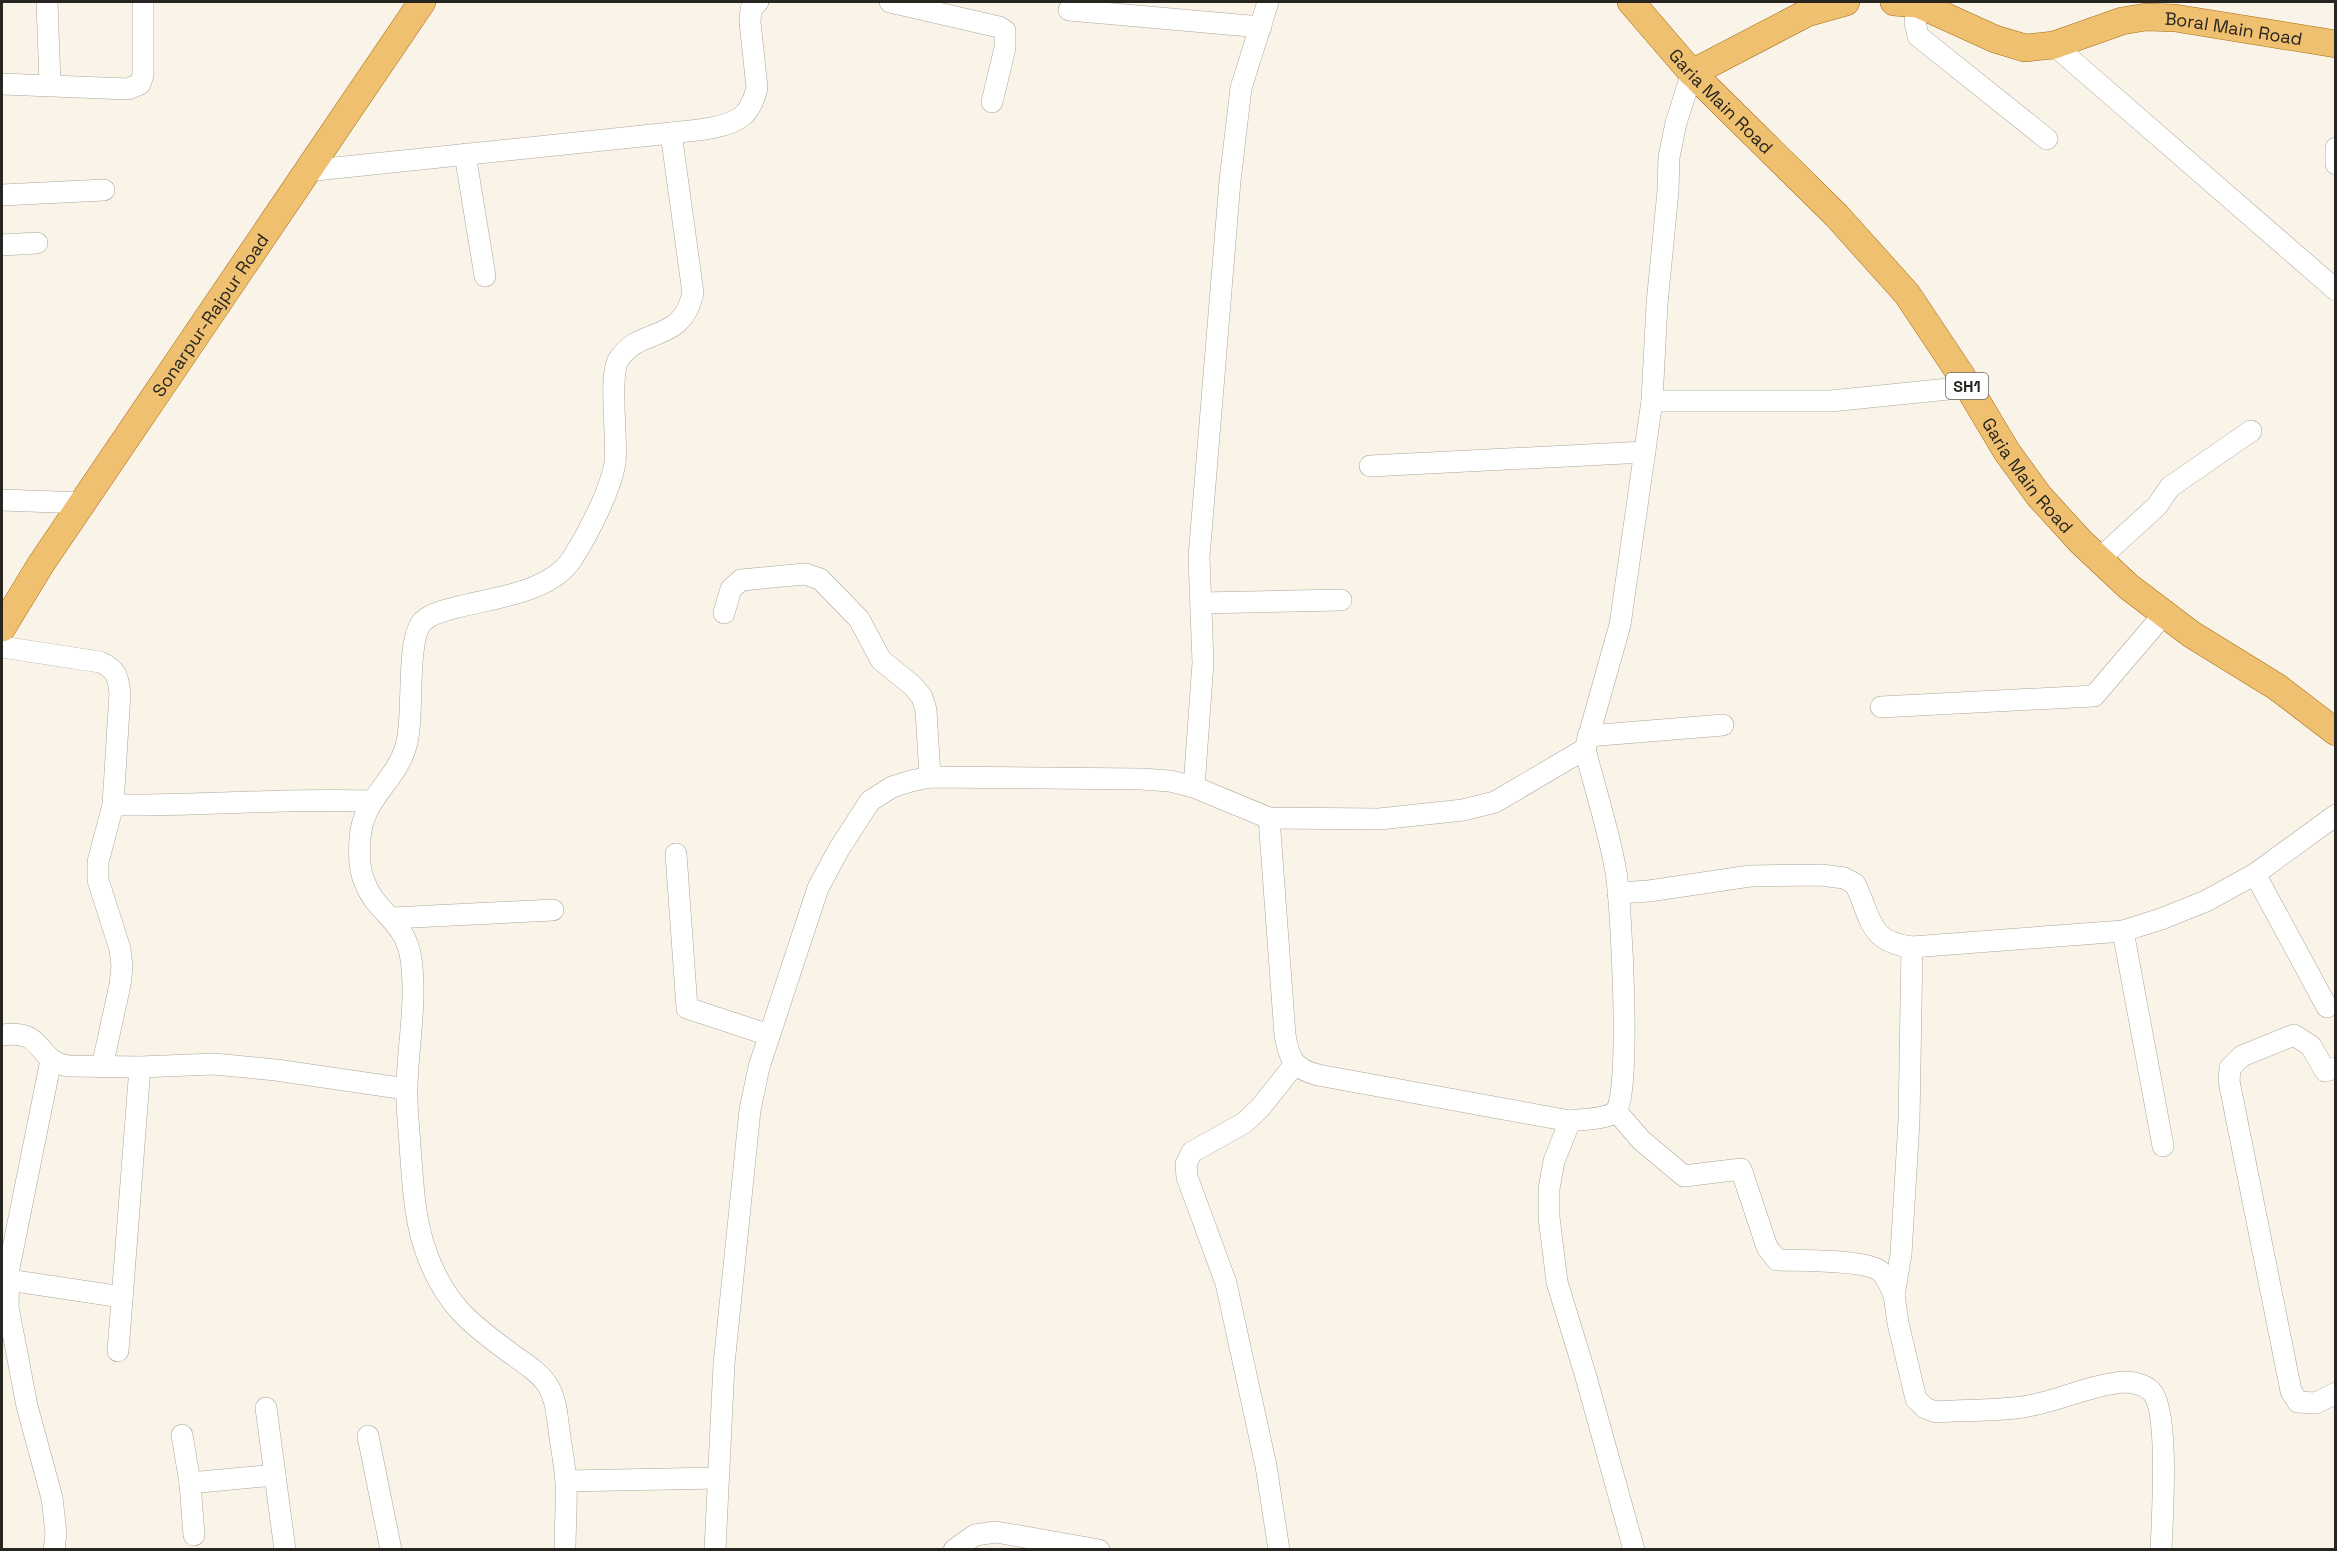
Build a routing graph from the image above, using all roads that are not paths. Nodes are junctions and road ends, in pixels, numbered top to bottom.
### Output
1 (47, 2) edge
2 (143, 2) edge
3 (422, 2) edge
4 (758, 2) edge
5 (890, 2) edge
6 (1268, 2) edge
7 (1630, 2) edge
8 (1846, 2) edge
9 (1906, 3) edge
10 (1069, 10) dead end
11 (1261, 27) junction
12 (2336, 44) edge
13 (2054, 45) junction
14 (1692, 73) junction
15 (2, 84) edge
16 (50, 84) junction
17 (992, 102) dead end
18 (671, 133) junction
19 (2047, 139) dead end
20 (2336, 148) edge
21 (465, 154) junction
22 (2336, 164) edge
23 (306, 171) junction
24 (104, 190) dead end
25 (2, 195) edge
26 (37, 243) dead end
27 (2, 245) edge
28 (485, 276) dead end
29 (2336, 290) edge
30 (1968, 387) junction
31 (1652, 401) junction
32 (2251, 431) dead end
33 (1645, 452) junction
34 (1370, 466) dead end
35 (2, 500) edge
36 (83, 502) junction
37 (2099, 559) junction
38 (1341, 600) dead end
39 (1201, 603) junction
40 (724, 613) dead end
41 (2164, 614) junction
42 (2, 628) edge
43 (2, 646) edge
44 (1881, 707) dead end
45 (1723, 725) dead end
46 (2336, 732) edge
47 (1586, 742) junction
48 (930, 777) junction
49 (1194, 787) junction
50 (371, 801) junction
51 (113, 805) junction
52 (2336, 815) edge
53 (1269, 818) junction
54 (676, 854) dead end
55 (2255, 874) junction
56 (1618, 893) junction
57 (553, 910) dead end
58 (392, 918) junction
59 (2123, 931) junction
60 (1912, 947) junction
61 (2327, 1007) dead end
62 (2, 1035) edge
63 (769, 1035) junction
64 (51, 1060) junction
65 (1294, 1064) junction
66 (102, 1067) junction
67 (140, 1067) junction
68 (2336, 1068) edge
69 (406, 1089) junction
70 (1616, 1111) junction
71 (1570, 1121) junction
72 (2163, 1146) dead end
73 (9, 1280) junction
74 (1894, 1295) junction
75 (122, 1297) junction
76 (118, 1351) dead end
77 (2336, 1393) edge
78 (266, 1408) dead end
79 (182, 1435) dead end
80 (368, 1436) dead end
81 (275, 1475) junction
82 (718, 1478) junction
83 (566, 1481) junction
84 (190, 1483) junction
85 (194, 1535) dead end
86 (1024, 1543) edge
87 (1068, 1547) edge
88 (54, 1550) edge
89 (285, 1550) edge
90 (391, 1550) edge
91 (565, 1550) edge
92 (716, 1550) edge
93 (954, 1550) edge
94 (1099, 1550) edge
95 (1278, 1550) edge
96 (1634, 1550) edge
97 (2161, 1550) edge

1 - 16 street
2 - 16 street
3 - 23 main road, Sonarpur-Rajpur Road
4 - 18 street
5 - 17 street
6 - 11 street
7 - 14 main road, Garia Main Road / SH1
8 - 14 main road
9 - 13 main road, Boral Main Road
9 - 19 street
10 - 11 street
11 - 39 street
12 - 13 main road, Boral Main Road
13 - 29 street
14 - 30 main road, Garia Main Road / SH1
14 - 31 street
15 - 16 street
18 - 21 street
18 - 50 street
20 - 22 street
21 - 23 street
21 - 28 street
23 - 36 main road, Sonarpur-Rajpur Road
24 - 25 street
26 - 27 street
30 - 31 street
30 - 37 main road, Garia Main Road / SH1
31 - 33 street
32 - 37 street
33 - 34 street
33 - 47 street
35 - 36 street
36 - 42 main road, Sonarpur-Rajpur Road
37 - 41 main road, Garia Main Road / SH1
38 - 39 street
39 - 49 street
40 - 48 street
41 - 44 street
41 - 46 main road, Garia Main Road / SH1
43 - 51 street
45 - 47 street
47 - 53 street
47 - 56 street
48 - 49 street
48 - 63 street
49 - 53 street
50 - 51 street
50 - 58 street
51 - 66 street
52 - 55 street
53 - 65 street
54 - 63 street
55 - 59 street
55 - 61 street
56 - 60 street
56 - 70 street
57 - 58 street
58 - 69 street
59 - 60 street
59 - 72 street
60 - 74 street
62 - 64 street
63 - 82 street
64 - 66 street
64 - 73 street
65 - 71 street
65 - 95 street
66 - 67 street
67 - 69 street
67 - 75 street
68 - 77 street
69 - 83 street
70 - 71 street
70 - 74 street
71 - 96 street
73 - 75 street
73 - 88 street
74 - 97 street
75 - 76 street
78 - 81 street
79 - 84 street
80 - 90 street
81 - 84 street
81 - 89 street
82 - 83 street
82 - 92 street
83 - 91 street
84 - 85 street
86 - 87 street
86 - 93 street
87 - 94 street

